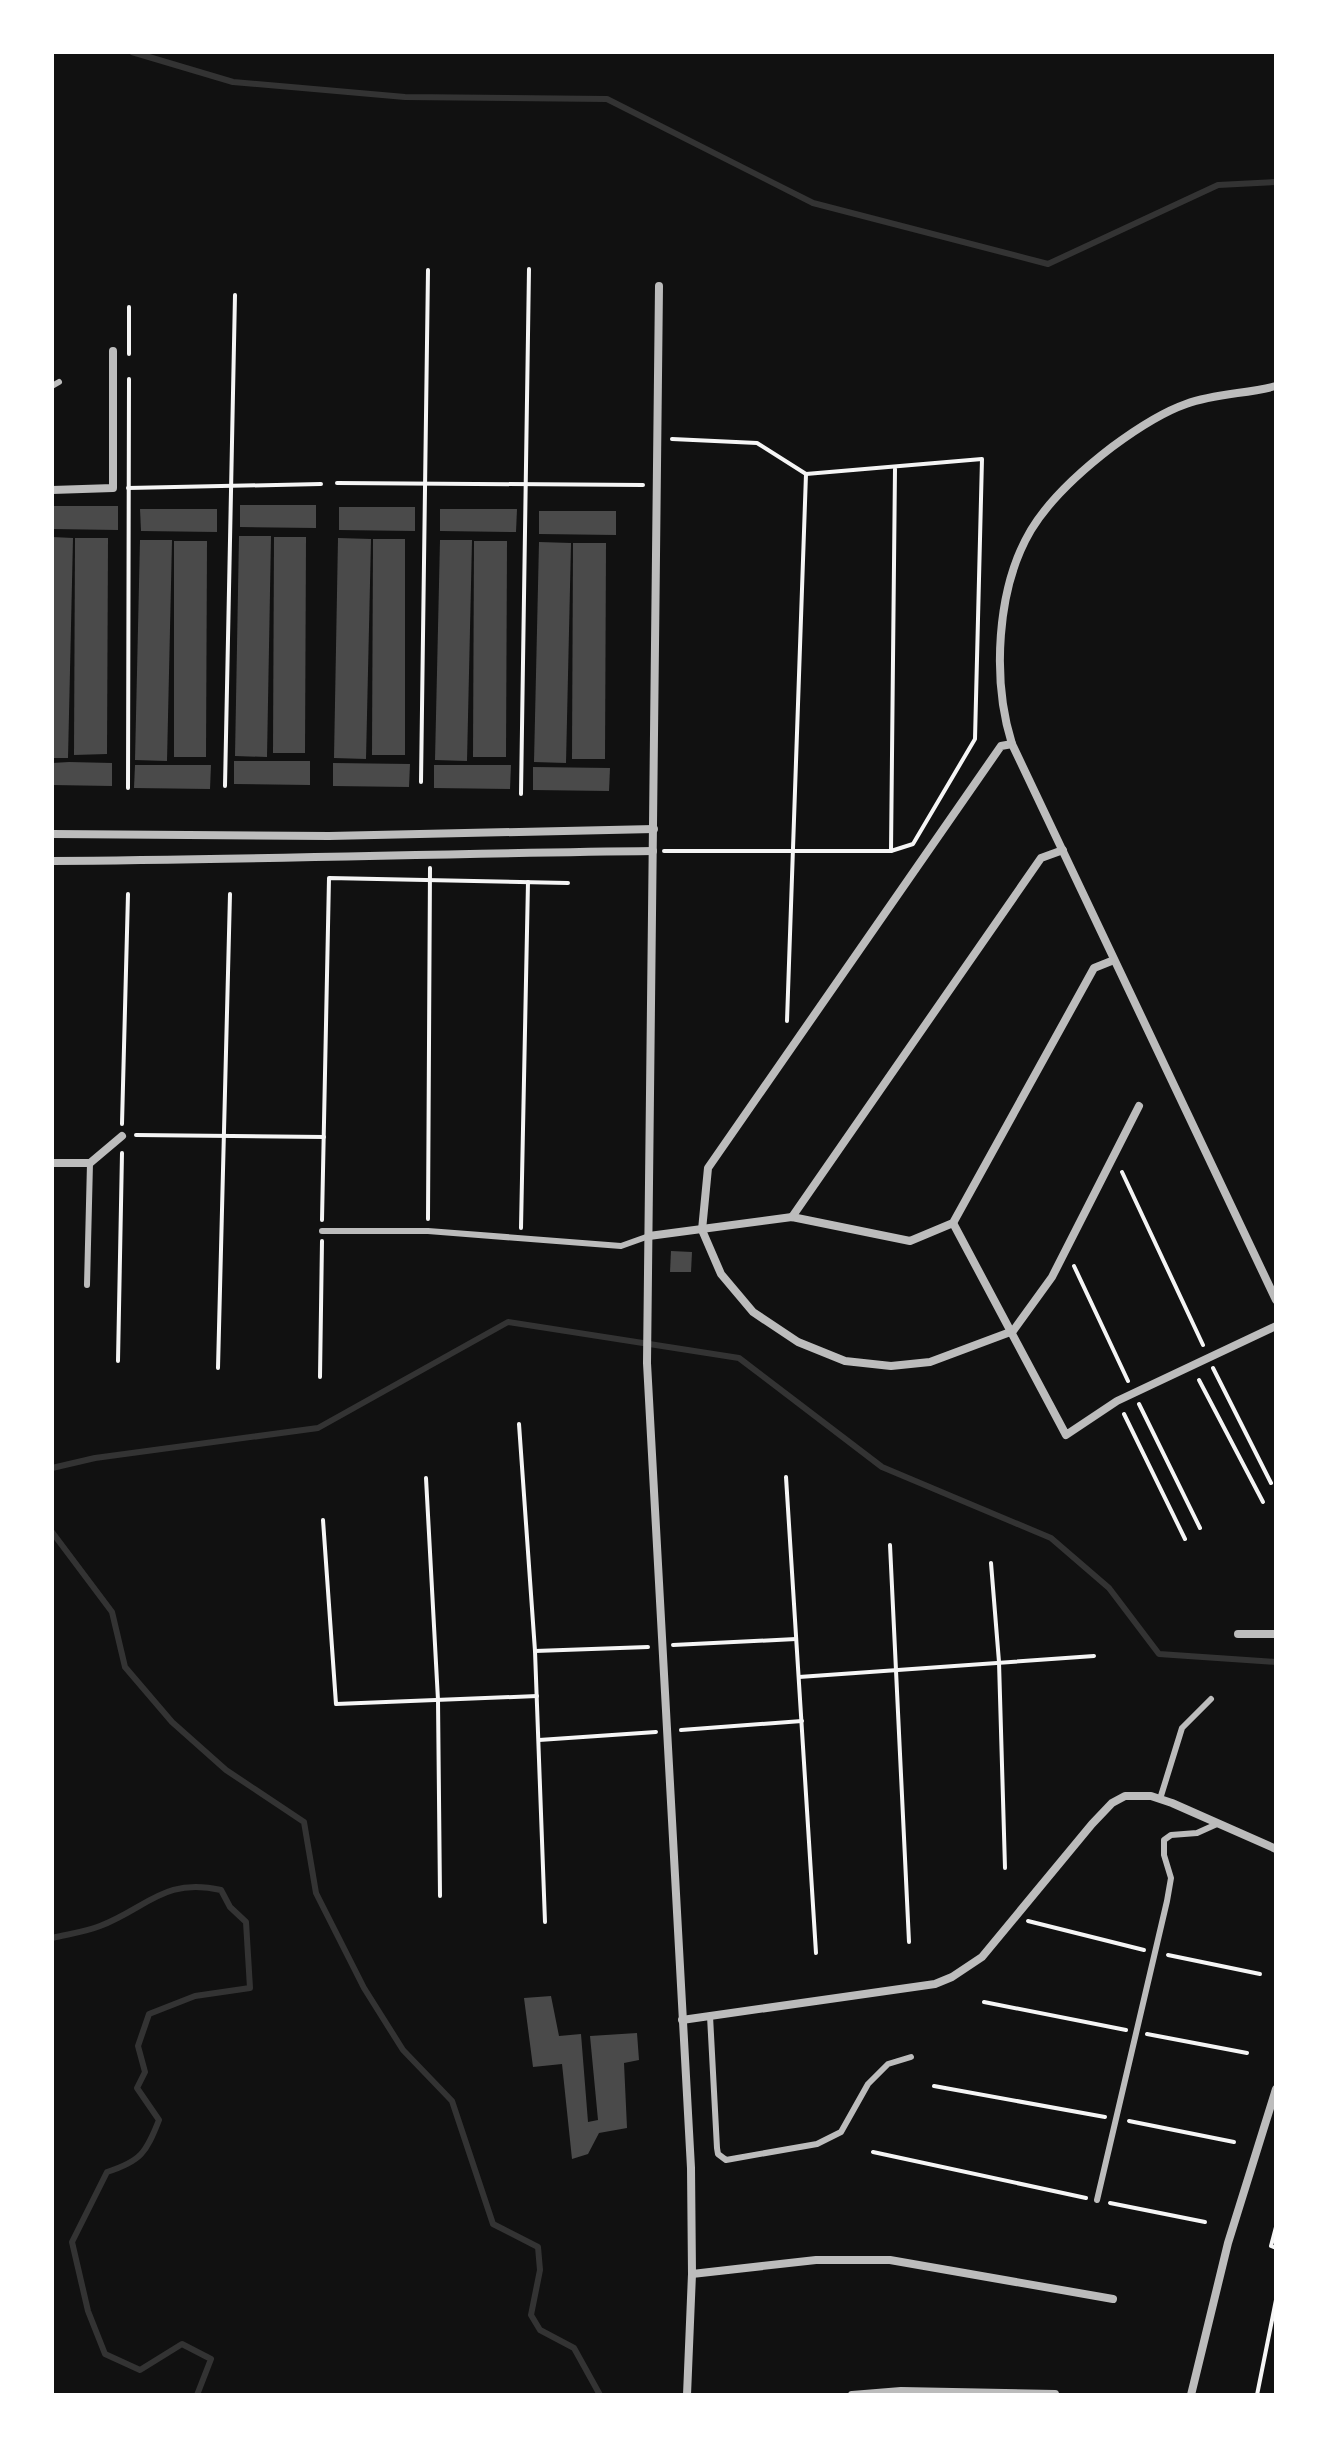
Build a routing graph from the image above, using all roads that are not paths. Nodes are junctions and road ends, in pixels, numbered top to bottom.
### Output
1 (659, 286) dead end
2 (113, 351) dead end
3 (1276, 386) edge
4 (52, 490) edge
5 (1012, 744) junction
6 (654, 829) junction
7 (52, 834) edge
8 (1063, 850) junction
9 (653, 851) junction
10 (52, 861) edge
11 (1114, 960) junction
12 (1139, 1106) dead end
13 (122, 1136) road end
14 (52, 1163) edge
15 (90, 1163) junction
16 (792, 1217) junction
17 (953, 1223) junction
18 (702, 1230) junction
19 (322, 1231) road end
20 (649, 1236) junction
21 (87, 1285) dead end
22 (1276, 1300) edge
23 (1276, 1326) edge
24 (1013, 1331) junction
25 (1238, 1634) dead end
26 (1276, 1634) edge
27 (1211, 1699) dead end
28 (1160, 1799) junction
29 (1217, 1824) junction
30 (1276, 1849) edge
31 (710, 2016) junction
32 (682, 2020) junction
33 (911, 2057) dead end
34 (1276, 2089) edge
35 (1097, 2200) road end
36 (692, 2274) junction
37 (1113, 2299) dead end
38 (1055, 2394) edge
39 (687, 2395) edge
40 (852, 2395) edge
41 (1191, 2395) edge

1 - 6 street
2 - 4 street
3 - 5 street
5 - 8 street
5 - 18 street
6 - 7 street
6 - 9 street
8 - 11 street
8 - 16 street
9 - 10 street
9 - 20 street
11 - 17 street
11 - 22 street
12 - 24 street
13 - 15 street
14 - 15 street
15 - 21 lane
16 - 17 street
16 - 18 street
17 - 24 street
18 - 20 street
18 - 24 street
19 - 20 lane
20 - 32 street
23 - 24 street
25 - 26 street
27 - 28 lane
28 - 29 street
28 - 31 street
29 - 30 street
29 - 35 lane
31 - 32 street
31 - 33 lane
32 - 36 street
34 - 41 street
36 - 37 street
36 - 39 street
38 - 40 street

